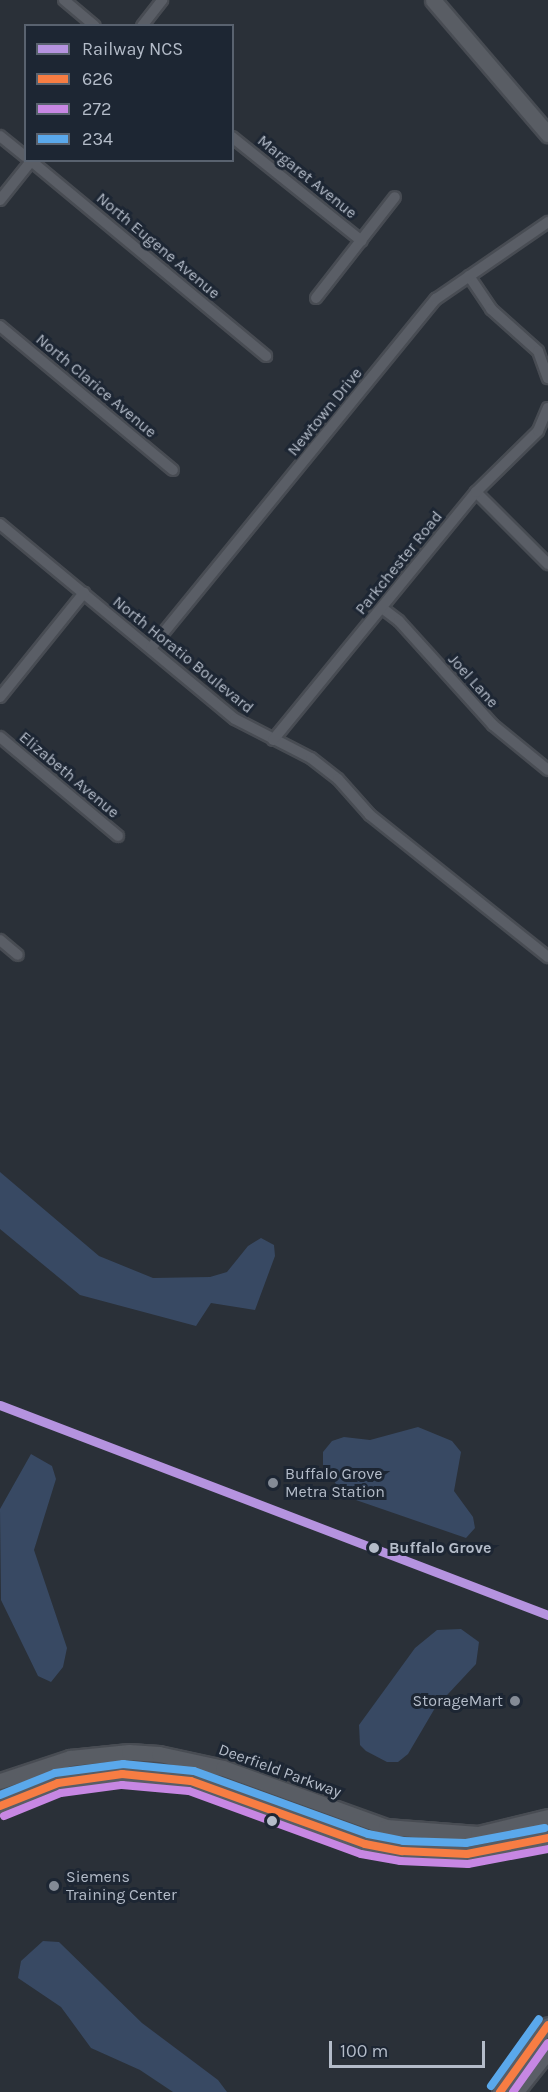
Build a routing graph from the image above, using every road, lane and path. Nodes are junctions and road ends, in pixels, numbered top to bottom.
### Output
1 (64, 0) edge
2 (162, 0) edge
3 (433, 0) edge
4 (93, 24) edge
5 (144, 24) edge
6 (548, 134) edge
7 (0, 136) edge
8 (234, 139) edge
9 (24, 155) edge
10 (28, 162) edge
11 (32, 162) edge
12 (395, 196) dead end
13 (0, 200) edge
14 (548, 222) edge
15 (362, 241) junction
16 (469, 276) junction
17 (316, 298) dead end
18 (0, 326) edge
19 (266, 356) dead end
20 (548, 378) edge
21 (548, 408) edge
22 (173, 470) dead end
23 (476, 492) junction
24 (0, 524) edge
25 (548, 564) edge
26 (84, 593) junction
27 (381, 608) junction
28 (151, 648) junction
29 (0, 697) edge
30 (0, 738) edge
31 (273, 740) junction
32 (548, 770) edge
33 (118, 836) dead end
34 (0, 940) edge
35 (18, 955) dead end
36 (548, 957) edge
37 (0, 1781) edge
38 (0, 1806) edge
39 (544, 1818) edge
40 (548, 1839) edge
41 (548, 2025) edge
42 (548, 2053) edge
43 (500, 2092) edge
44 (517, 2092) edge

1 - 4 street
2 - 5 street
3 - 6 main road
7 - 9 street, North Eugene Avenue
8 - 15 street, Margaret Avenue
10 - 13 street
11 - 19 street, North Eugene Avenue
12 - 15 street
14 - 16 street, Newtown Drive
15 - 17 street
16 - 20 street
16 - 28 street, Newtown Drive
18 - 22 street, North Clarice Avenue
21 - 23 street, Parkchester Road
23 - 25 street
23 - 27 street, Parkchester Road
24 - 26 street, North Horatio Boulevard
26 - 28 street, North Horatio Boulevard
26 - 29 street
27 - 31 street, Parkchester Road
27 - 32 street, Joel Lane
28 - 31 street, North Horatio Boulevard
30 - 33 street, Elizabeth Avenue
31 - 36 street, North Horatio Boulevard
34 - 35 street
37 - 39 main road, Deerfield Parkway
38 - 40 main road
39 - 40 street
41 - 43 street
42 - 44 street

